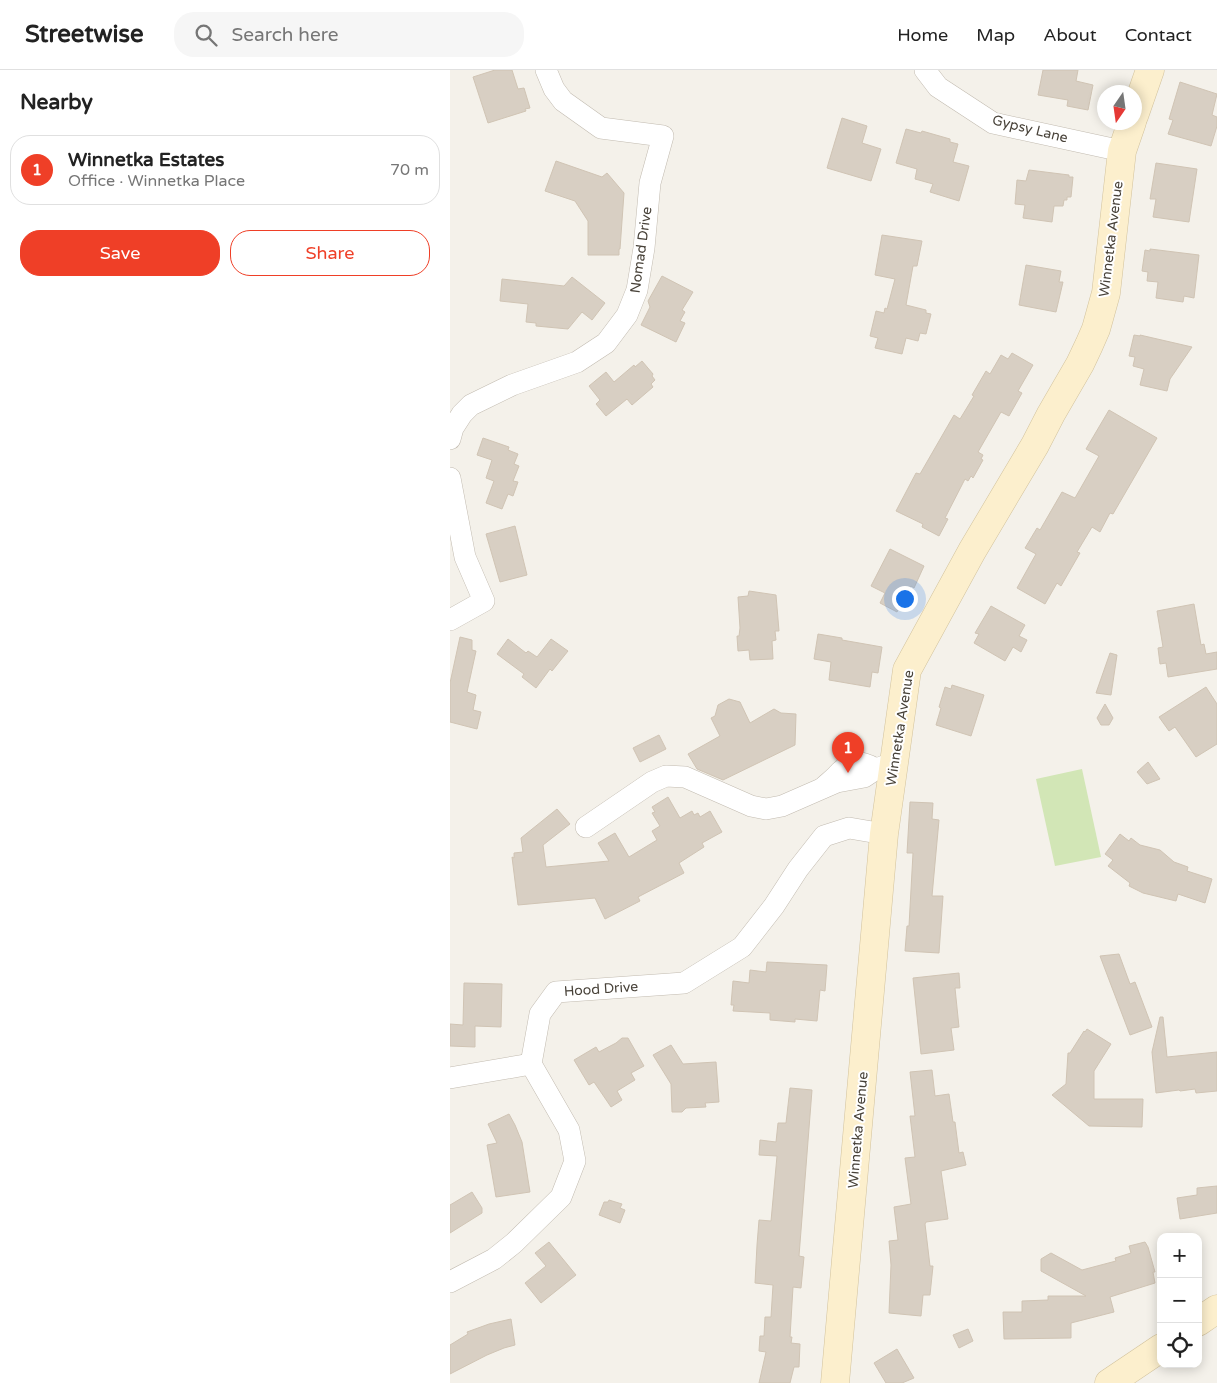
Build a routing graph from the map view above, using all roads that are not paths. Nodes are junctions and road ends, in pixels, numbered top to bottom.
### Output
1 (546, 70) edge
2 (925, 70) edge
3 (1150, 70) edge
4 (1142, 93) edge
5 (1129, 130) edge
6 (1122, 151) junction
7 (450, 439) edge
8 (450, 478) edge
9 (450, 620) edge
10 (885, 766) junction
11 (586, 827) dead end
12 (884, 834) junction
13 (531, 1064) junction
14 (450, 1078) edge
15 (450, 1282) edge
16 (1217, 1308) edge
17 (1202, 1319) edge
18 (1157, 1351) edge
19 (836, 1383) edge
20 (1109, 1383) edge

1 - 7 street, Nomad Drive
2 - 6 street, Gypsy Lane
3 - 4 main road
5 - 6 main road, Winnetka Avenue
6 - 10 main road, Winnetka Avenue
8 - 9 street
10 - 11 street
10 - 12 main road, Winnetka Avenue
12 - 13 street, Hood Drive
12 - 19 main road, Winnetka Avenue
13 - 14 street
13 - 15 street
16 - 17 main road
18 - 20 main road

